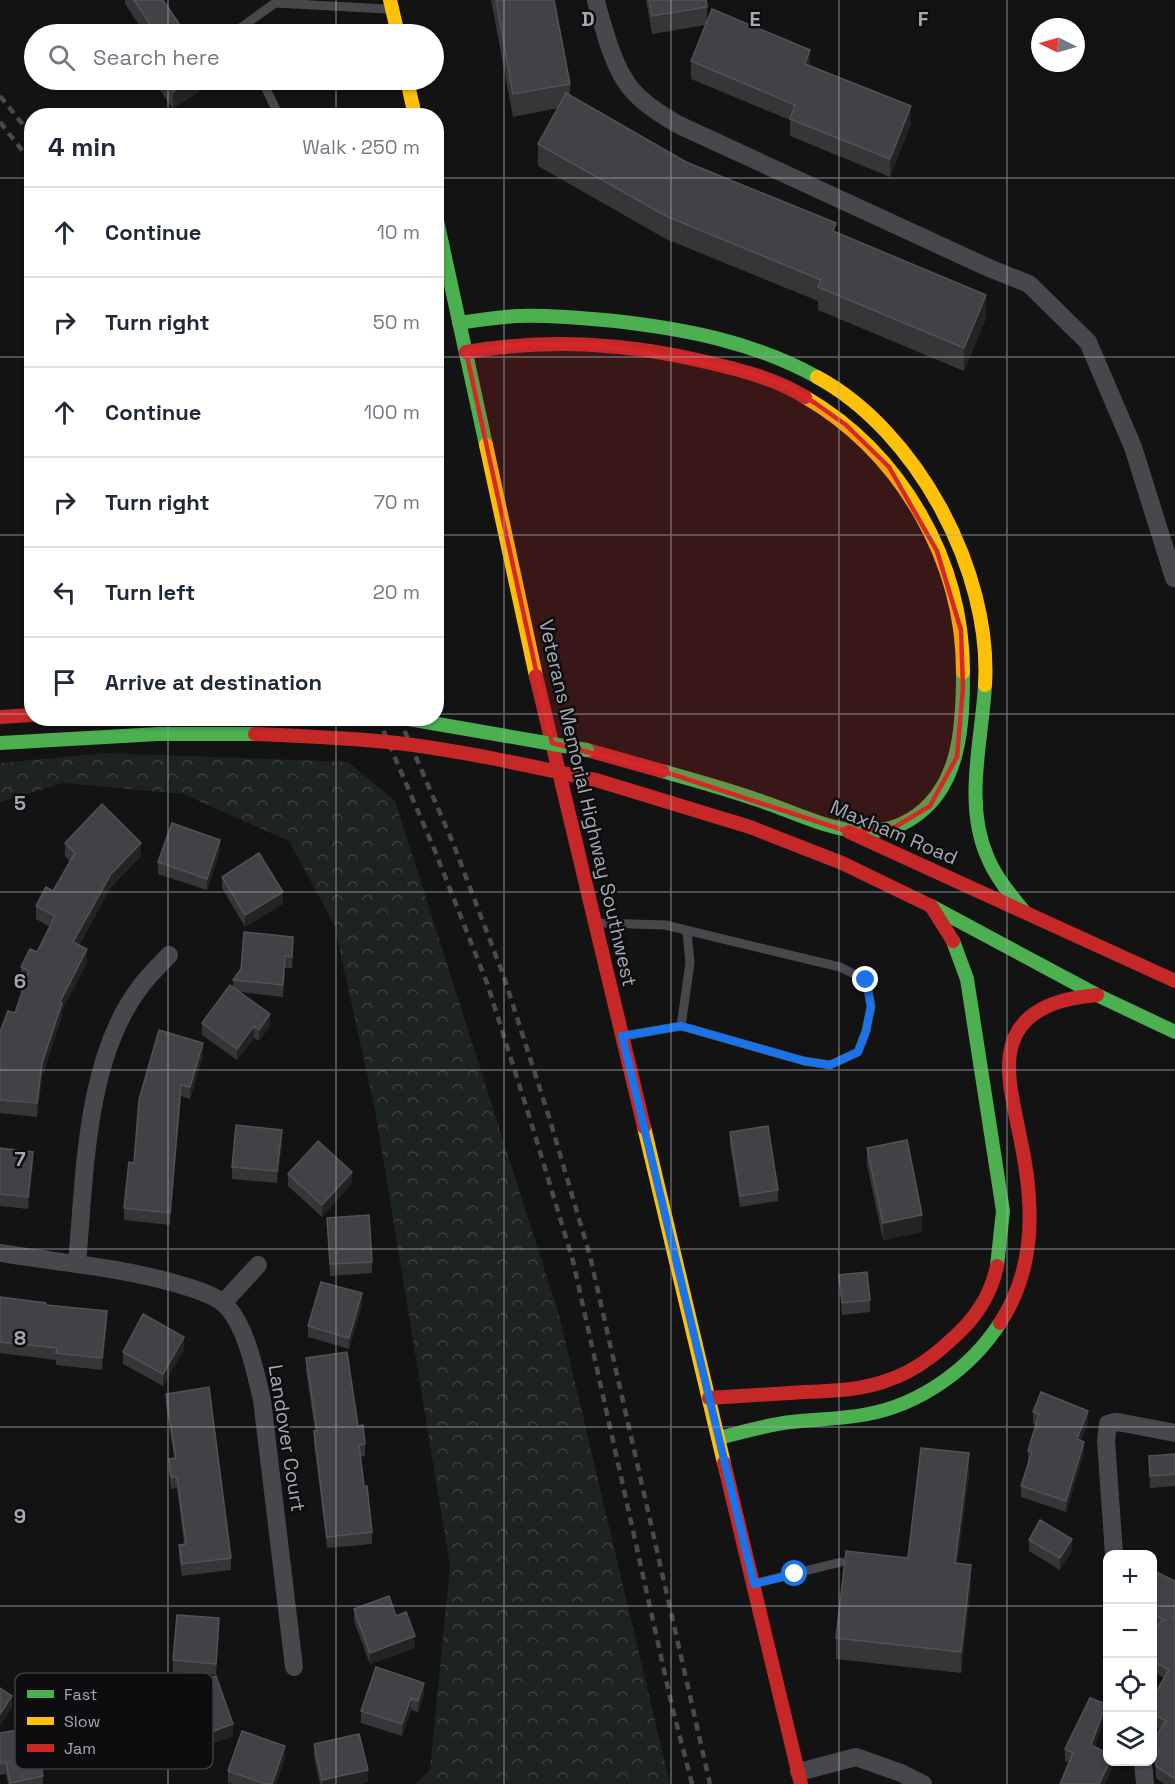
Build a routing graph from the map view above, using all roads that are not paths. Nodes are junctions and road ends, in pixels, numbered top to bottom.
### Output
1 (596, 0) edge
2 (391, 4) edge
3 (246, 24) edge
4 (396, 24) edge
5 (267, 90) edge
6 (409, 90) edge
7 (275, 108) edge
8 (413, 108) edge
9 (444, 253) edge
10 (459, 323) junction
11 (465, 352) junction
12 (1174, 581) edge
13 (24, 716) edge
14 (0, 717) edge
15 (444, 725) edge
16 (0, 743) edge
17 (849, 832) junction
18 (931, 906) junction
19 (1023, 910) junction
20 (596, 923) junction
21 (687, 931) junction
22 (169, 955) dead end
23 (1175, 981) edge
24 (1097, 995) junction
25 (681, 1026) junction
26 (1175, 1032) edge
27 (622, 1036) junction
28 (0, 1253) edge
29 (77, 1263) junction
30 (258, 1265) dead end
31 (223, 1303) junction
32 (709, 1398) junction
33 (1175, 1433) edge
34 (719, 1438) junction
35 (1114, 1550) edge
36 (841, 1562) dead end
37 (754, 1584) junction
38 (294, 1667) dead end
39 (1143, 1766) edge
40 (800, 1778) edge
41 (923, 1784) edge
42 (1145, 1784) edge

1 - 12 street
2 - 3 lane
2 - 4 main road
5 - 7 lane
6 - 8 main road
9 - 10 main road, Veterans Memorial Highway Southwest
10 - 11 main road, Veterans Memorial Highway Southwest
10 - 19 main road
11 - 17 main road
11 - 20 main road, Veterans Memorial Highway Southwest
13 - 14 main road
15 - 17 main road, Maxham Road, bridge
16 - 18 main road, bridge
17 - 19 main road, Maxham Road
18 - 24 main road
18 - 32 main road
19 - 23 main road, Maxham Road
20 - 21 lane
20 - 27 main road, Veterans Memorial Highway Southwest
21 - 25 lane
21 - 25 lane
22 - 29 street
24 - 26 main road
24 - 34 main road
25 - 27 lane
27 - 32 main road, Veterans Memorial Highway Southwest
28 - 29 street, Landover Court
29 - 31 street, Landover Court
30 - 31 street
31 - 38 street, Landover Court
32 - 34 main road, Veterans Memorial Highway Southwest
33 - 35 street
34 - 37 main road, Veterans Memorial Highway Southwest
36 - 37 lane
37 - 40 main road, Veterans Memorial Highway Southwest
39 - 42 street
40 - 41 street

